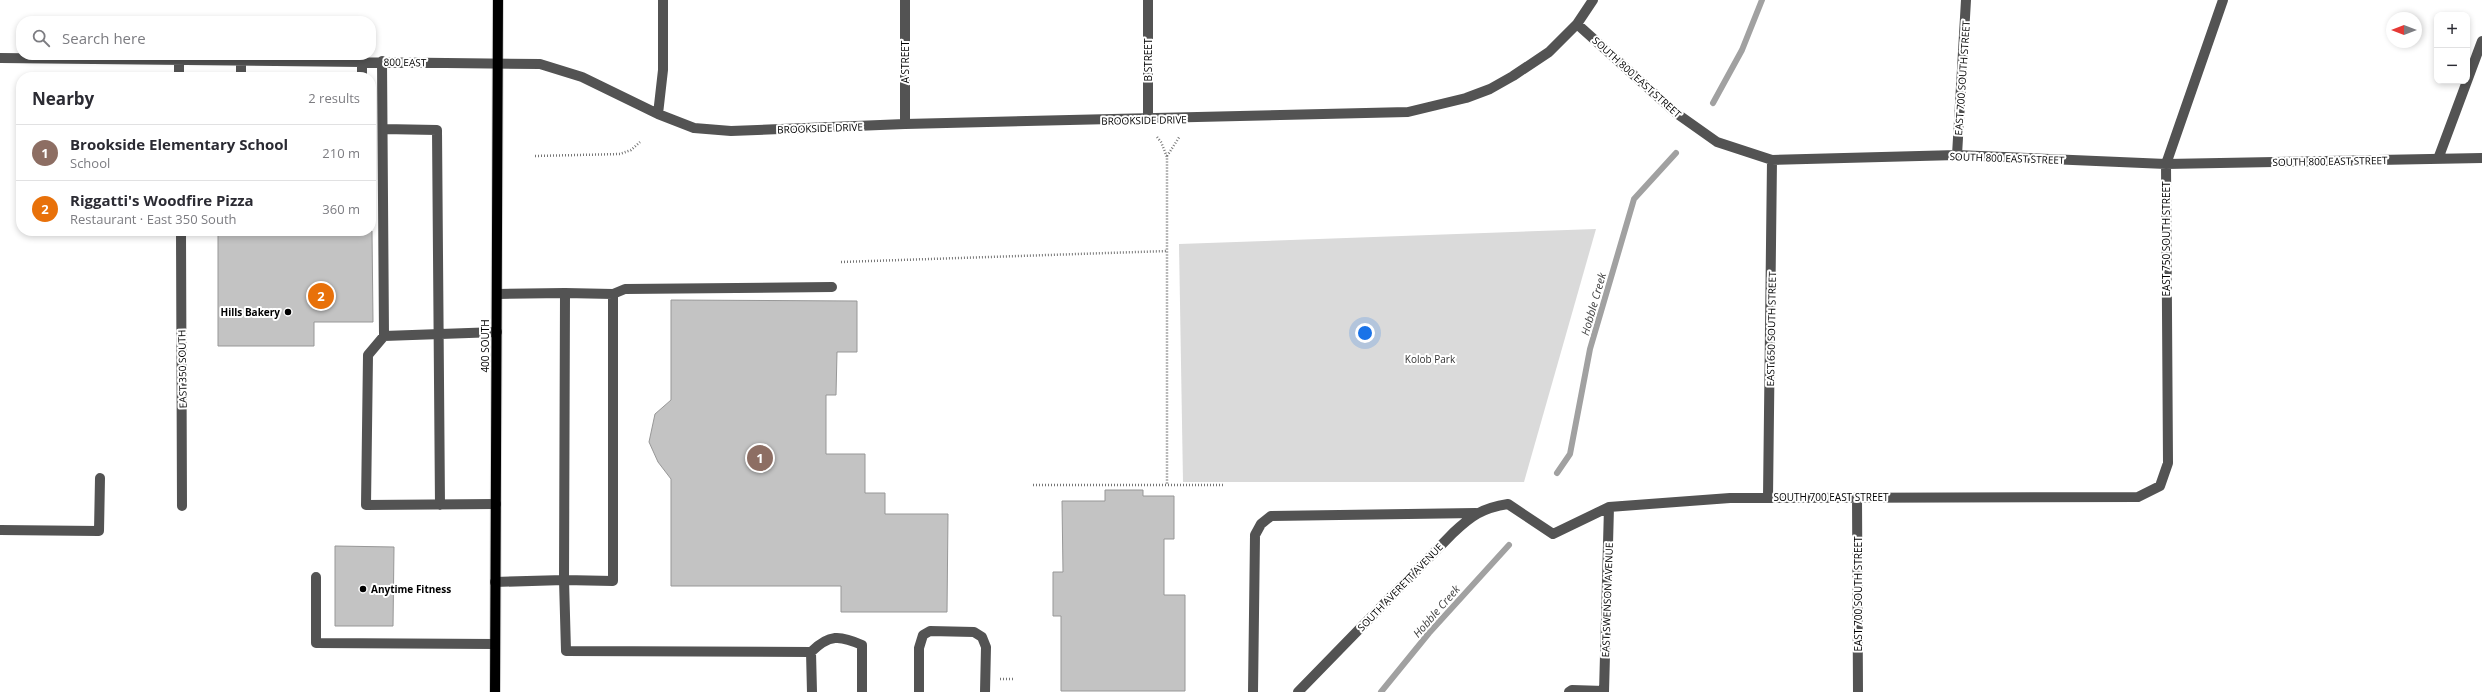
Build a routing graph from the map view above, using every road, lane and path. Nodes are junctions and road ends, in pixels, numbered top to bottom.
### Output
1 (498, 0) edge
2 (663, 0) edge
3 (905, 0) edge
4 (1148, 0) edge
5 (1593, 0) edge
6 (1966, 0) edge
7 (2223, 0) edge
8 (1577, 24) junction
9 (2482, 41) edge
10 (0, 58) edge
11 (16, 58) edge
12 (179, 60) edge
13 (241, 60) joint
14 (362, 61) junction
15 (382, 61) junction
16 (498, 63) junction
17 (179, 72) edge
18 (241, 72) edge
19 (362, 72) edge
20 (658, 114) junction
21 (1148, 120) junction
22 (905, 124) junction
23 (383, 129) junction
24 (1180, 136) dead end
25 (1156, 137) dead end
26 (640, 142) dead end
27 (1957, 155) junction
28 (535, 156) dead end
29 (1167, 156) junction
30 (2482, 158) edge
31 (2438, 159) junction
32 (1772, 160) junction
33 (2166, 164) junction
34 (181, 236) edge
35 (1167, 251) junction
36 (842, 262) dead end
37 (832, 287) dead end
38 (565, 293) junction
39 (497, 294) junction
40 (613, 294) junction
41 (497, 332) junction
42 (439, 335) junction
43 (384, 336) junction
44 (100, 478) dead end
45 (1033, 485) dead end
46 (1167, 485) junction
47 (1224, 485) dead end
48 (2160, 486) joint
49 (1768, 497) junction
50 (1857, 497) junction
51 (440, 504) junction
52 (496, 504) junction
53 (182, 506) dead end
54 (1610, 507) junction
55 (1514, 508) joint
56 (1476, 513) junction
57 (0, 530) edge
58 (316, 577) dead end
59 (564, 580) junction
60 (495, 582) junction
61 (495, 644) junction
62 (811, 652) junction
63 (495, 692) edge
64 (812, 692) edge
65 (862, 692) edge
66 (919, 692) edge
67 (985, 692) edge
68 (1253, 692) edge
69 (1298, 692) edge
70 (1569, 692) edge
71 (1604, 692) edge
72 (1858, 692) edge

1 - 16 main road, 400 SOUTH
2 - 20 street
3 - 22 street, A STREET
4 - 21 street, B STREET
5 - 8 street, BROOKSIDE DRIVE
6 - 27 street, EAST 700 SOUTH STREET
7 - 33 street, EAST 750 SOUTH STREET
8 - 21 street, BROOKSIDE DRIVE
8 - 32 street, SOUTH 800 EAST STREET
9 - 31 street
10 - 11 street, 800 EAST
12 - 17 street
13 - 14 street, 800 EAST
13 - 18 street
14 - 15 street, 800 EAST
14 - 19 street
15 - 16 street, 800 EAST
15 - 23 street
16 - 20 street, BROOKSIDE DRIVE
16 - 39 main road, 400 SOUTH
20 - 22 street, BROOKSIDE DRIVE
21 - 22 street, BROOKSIDE DRIVE
23 - 42 street
23 - 43 street
24 - 29 path
25 - 29 path
26 - 28 path
27 - 32 street, SOUTH 800 EAST STREET
27 - 33 street, SOUTH 800 EAST STREET
29 - 35 path
30 - 31 street, SOUTH 800 EAST STREET
31 - 33 street, SOUTH 800 EAST STREET
32 - 49 street, EAST 650 SOUTH STREET
33 - 48 street, EAST 750 SOUTH STREET
34 - 53 street, EAST 350 SOUTH
35 - 36 path
35 - 46 path
37 - 40 street
38 - 39 street
38 - 40 street
38 - 59 street
39 - 41 main road, 400 SOUTH
40 - 59 street
41 - 42 street
41 - 52 main road, 400 SOUTH
42 - 43 street
42 - 51 street
43 - 51 street
44 - 57 street
45 - 46 path
46 - 47 path
48 - 50 street, SOUTH 700 EAST STREET
49 - 50 street, SOUTH 700 EAST STREET
49 - 54 street, SOUTH 700 EAST STREET
50 - 72 street, EAST 700 SOUTH STREET
51 - 52 street
52 - 60 main road, 400 SOUTH
54 - 55 street, SOUTH 700 EAST STREET
54 - 71 street, EAST SWENSON AVENUE
55 - 56 street, SOUTH AVERETT AVENUE
56 - 68 street
56 - 69 street, SOUTH AVERETT AVENUE
58 - 61 street
59 - 60 street
59 - 62 street
60 - 61 main road, 400 SOUTH
61 - 63 main road, 400 SOUTH
62 - 64 street
62 - 65 street
66 - 67 street
70 - 71 street

